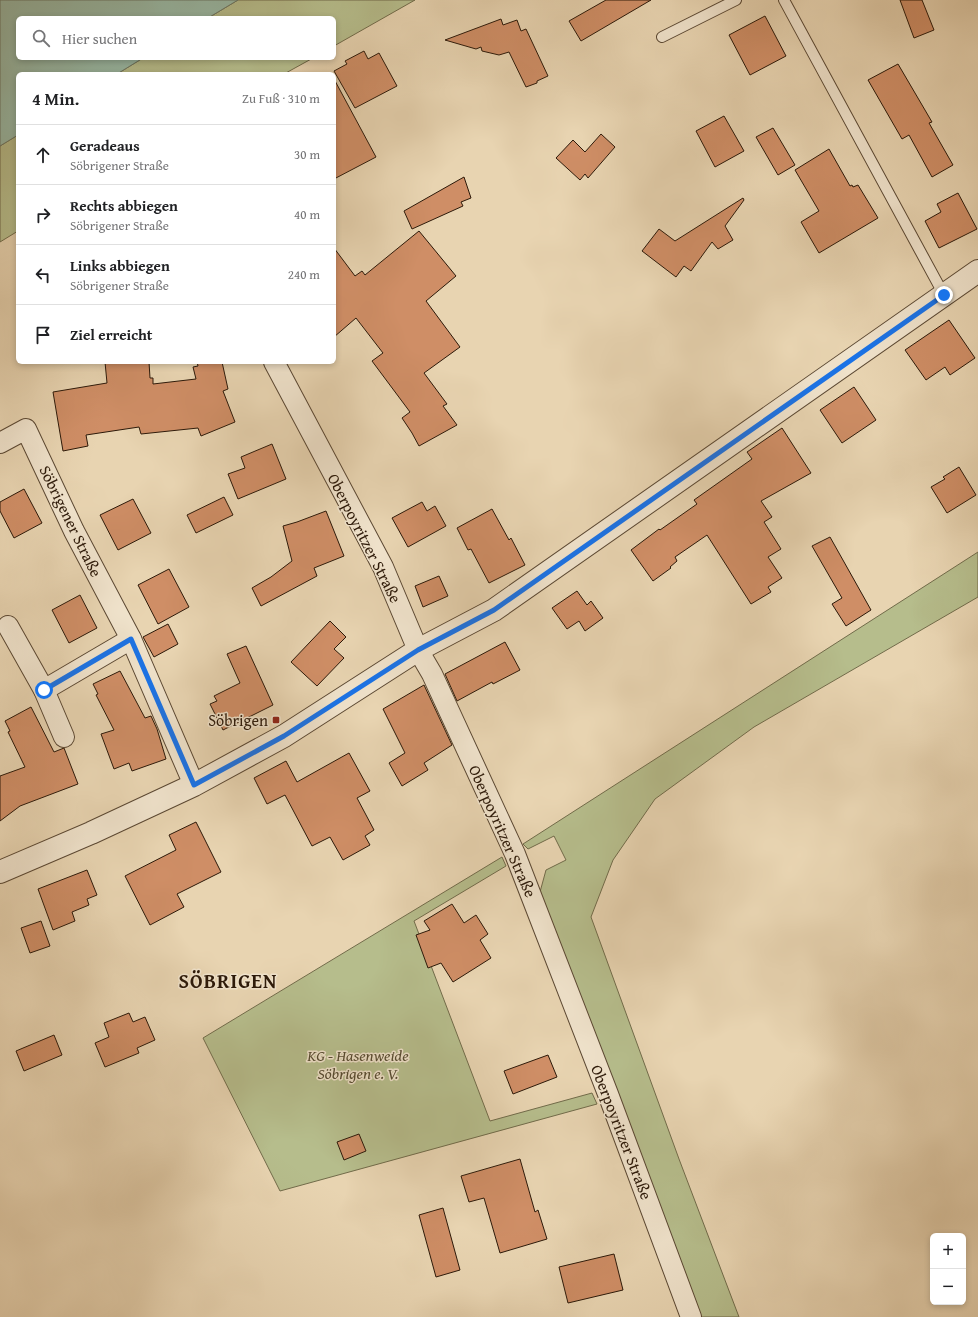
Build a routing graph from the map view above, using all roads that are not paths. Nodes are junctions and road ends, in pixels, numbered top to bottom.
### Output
1 (736, 0) edge
2 (784, 0) edge
3 (662, 37) dead end
4 (978, 271) edge
5 (944, 295) junction
6 (275, 364) edge
7 (0, 443) edge
8 (8, 626) dead end
9 (131, 639) junction
10 (418, 650) junction
11 (44, 690) junction
12 (64, 737) dead end
13 (194, 785) junction
14 (0, 872) edge
15 (691, 1317) edge

1 - 3 lane
2 - 5 lane
4 - 5 street
5 - 10 street
6 - 10 street, Oberpoyritzer Straße
7 - 9 street, Söbrigener Straße
8 - 11 street
9 - 11 street
9 - 13 street, Söbrigener Straße
10 - 13 street
10 - 15 street, Oberpoyritzer Straße
11 - 12 street
13 - 14 street

